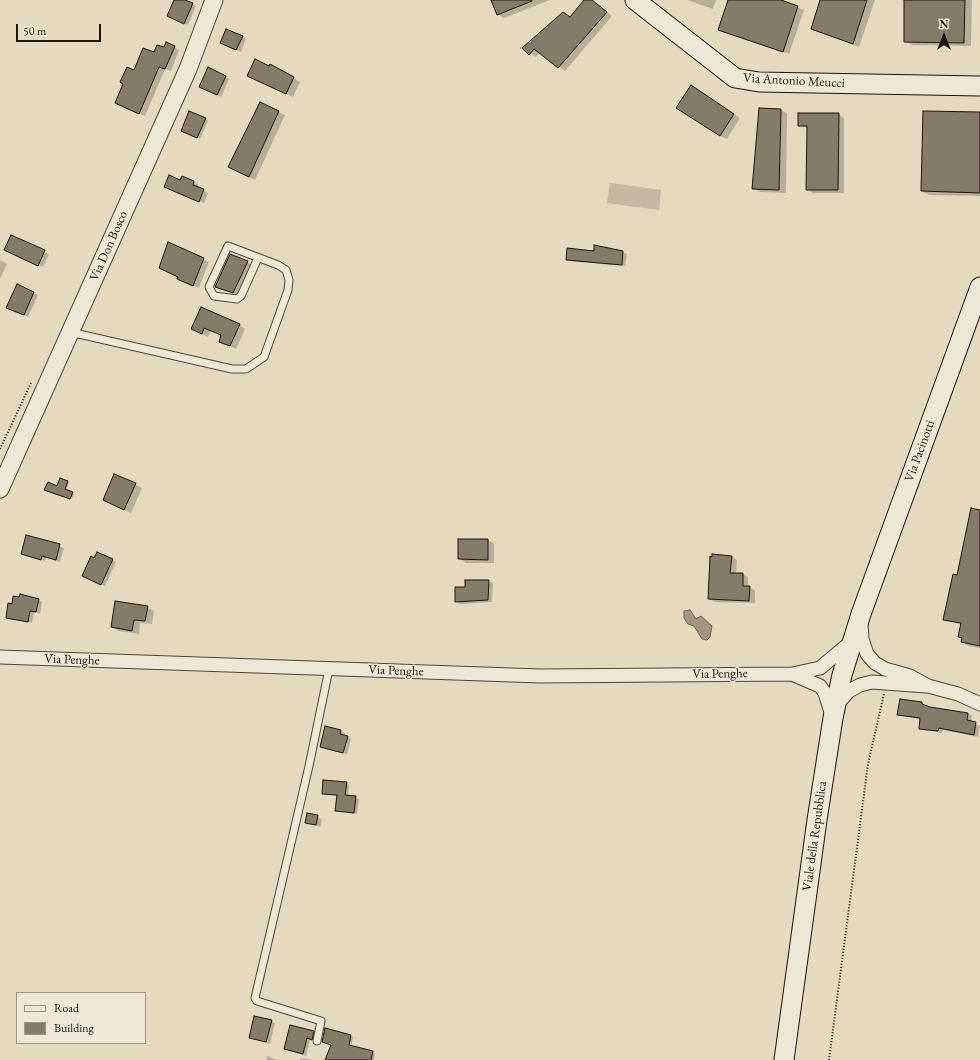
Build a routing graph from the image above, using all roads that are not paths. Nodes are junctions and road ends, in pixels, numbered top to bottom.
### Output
1 (214, 0) edge
2 (635, 0) edge
3 (980, 86) edge
4 (258, 258) junction
5 (980, 287) edge
6 (70, 332) junction
7 (0, 489) edge
8 (860, 614) junction
9 (852, 642) junction
10 (0, 657) edge
11 (329, 669) junction
12 (792, 674) junction
13 (928, 686) junction
14 (980, 704) edge
15 (832, 718) junction
16 (317, 1041) dead end
17 (784, 1060) edge

1 - 6 street, Via Don Bosco
2 - 3 main road, Via Antonio Meucci
4 - 4 lane
4 - 6 lane
5 - 8 main road, Via Pacinotti
6 - 7 street, Via Don Bosco
8 - 9 main road, Viale della Repubblica
8 - 13 street
9 - 12 street, Via Penghe
9 - 15 main road, Viale della Repubblica
10 - 11 street, Via Penghe
11 - 12 street, Via Penghe
11 - 16 lane
12 - 15 street, Via Penghe
13 - 14 street
13 - 15 street
15 - 17 main road, Viale della Repubblica

